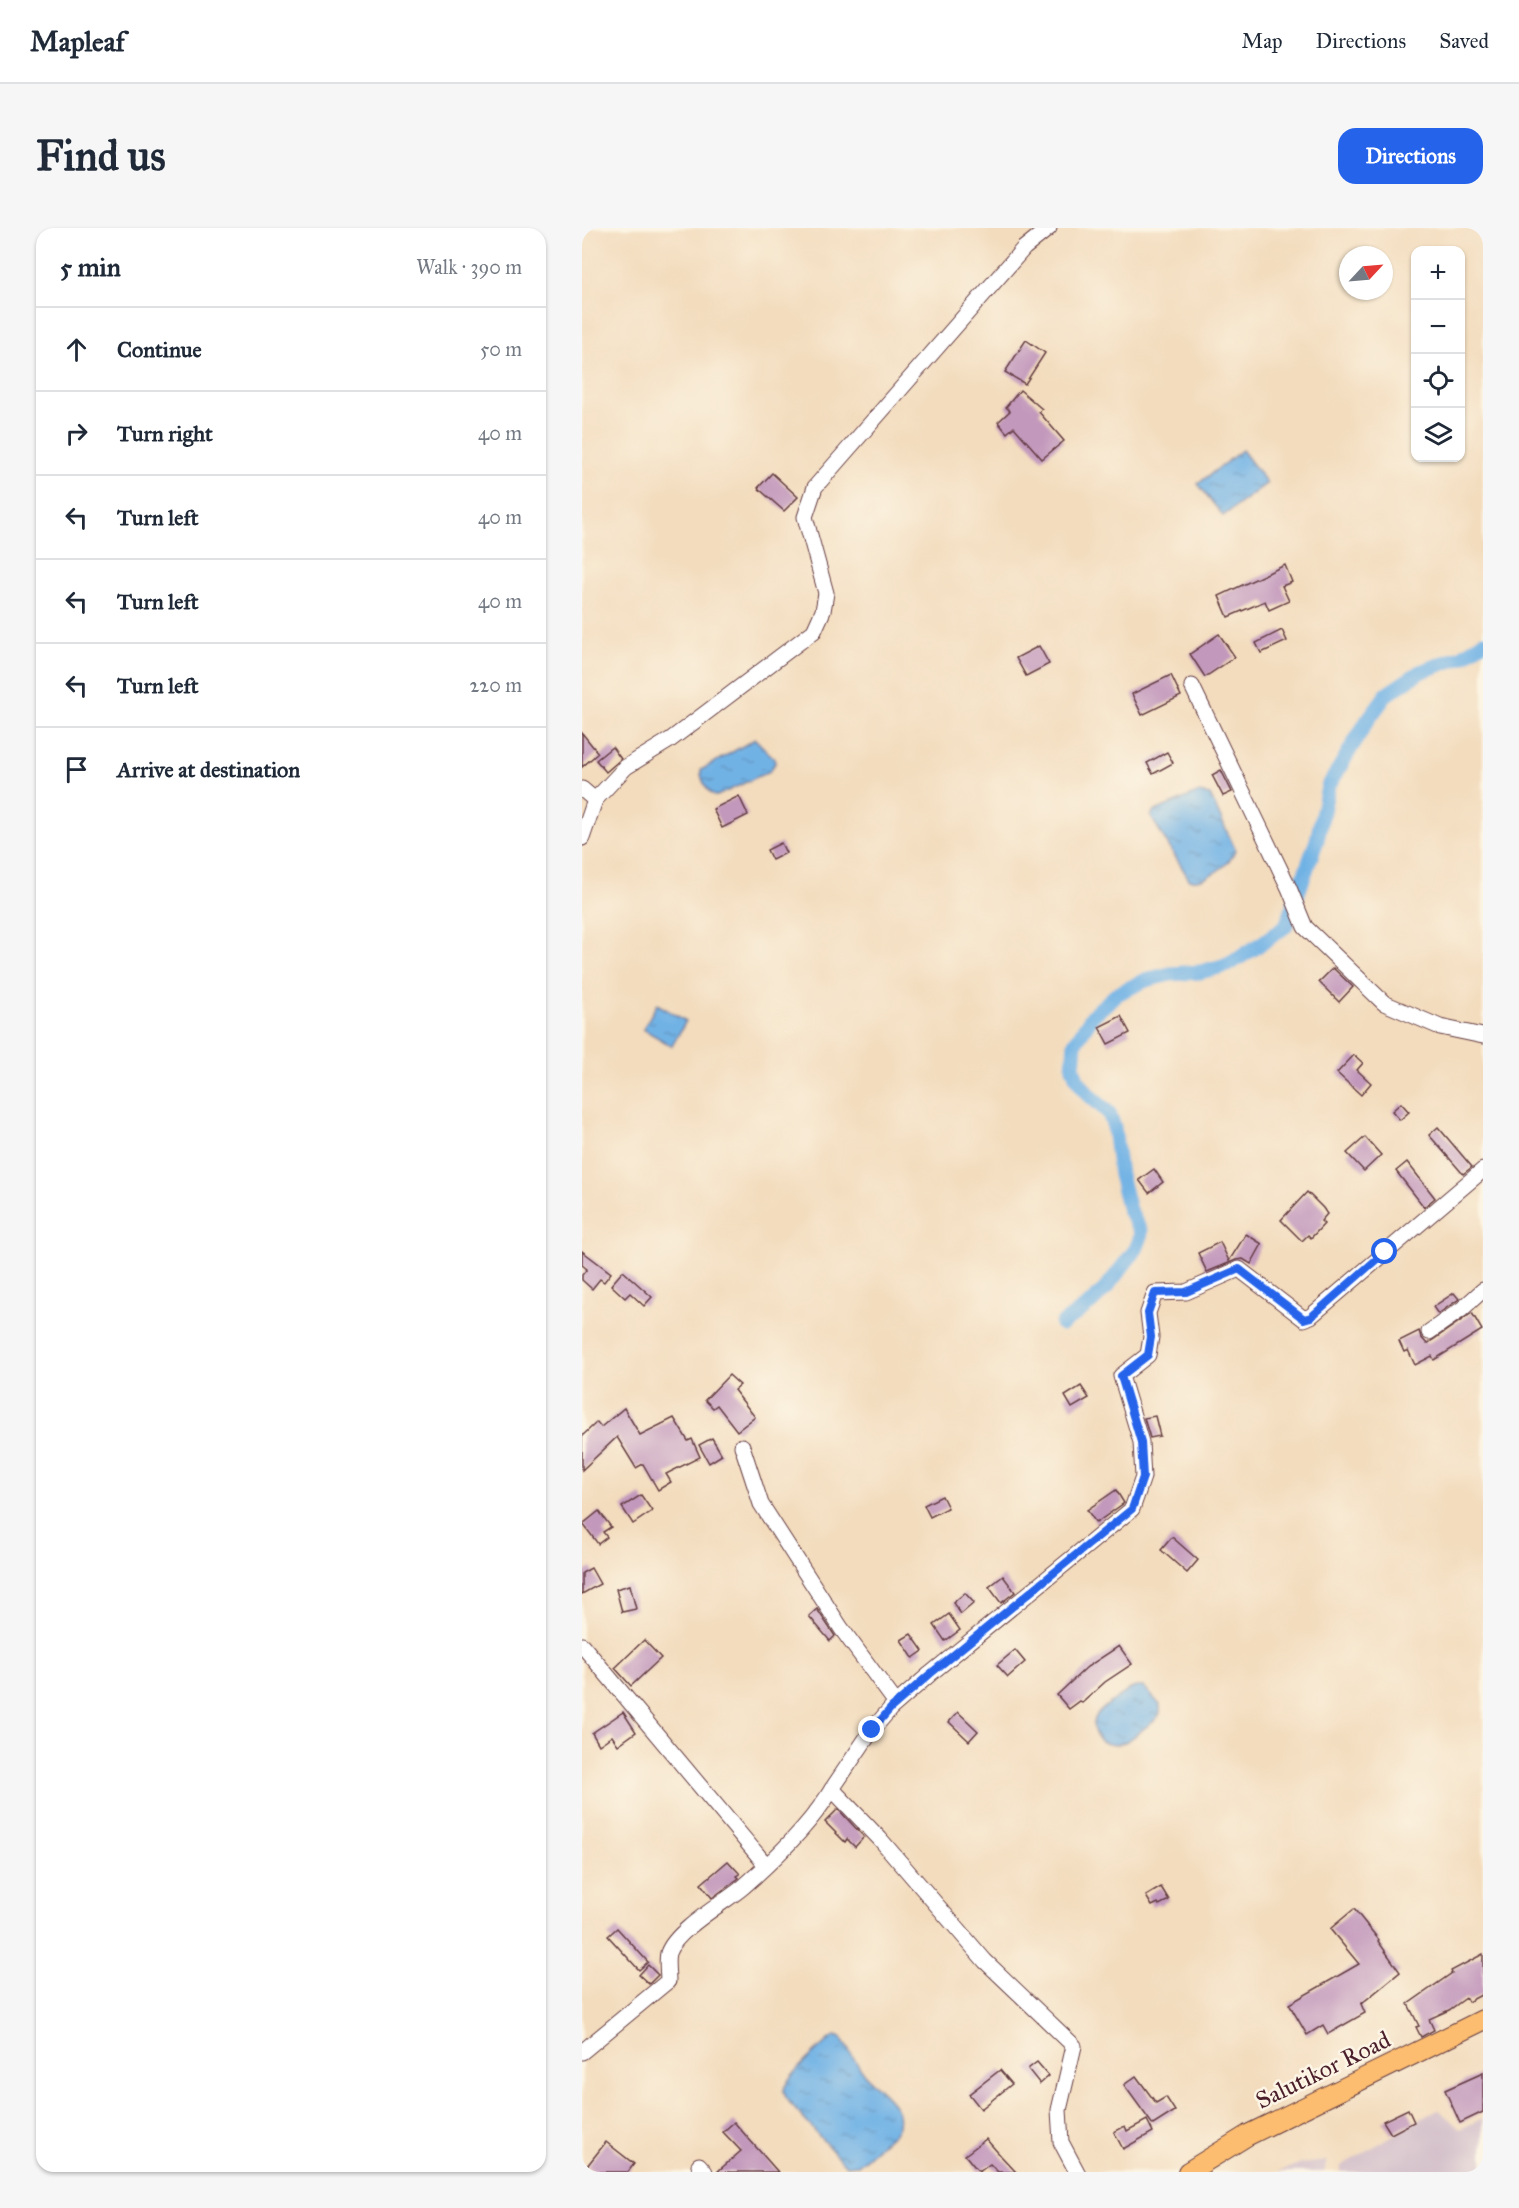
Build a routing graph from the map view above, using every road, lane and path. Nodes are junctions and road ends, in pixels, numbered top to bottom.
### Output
1 (1049, 228) edge
2 (1192, 686) dead end
3 (582, 789) edge
4 (595, 800) junction
5 (582, 838) edge
6 (1483, 1036) edge
7 (1483, 1170) edge
8 (1483, 1290) edge
9 (1429, 1332) dead end
10 (742, 1446) dead end
11 (582, 1645) edge
12 (896, 1703) junction
13 (832, 1789) junction
14 (766, 1865) junction
15 (1483, 2020) edge
16 (582, 2052) edge
17 (1077, 2172) edge
18 (1188, 2172) edge

1 - 4 street
2 - 6 street
3 - 4 street
4 - 5 street
7 - 12 street
8 - 9 street
10 - 12 street
11 - 14 street
12 - 13 street
13 - 14 street
13 - 17 street
14 - 16 street
15 - 18 main road, Salutikor Road

